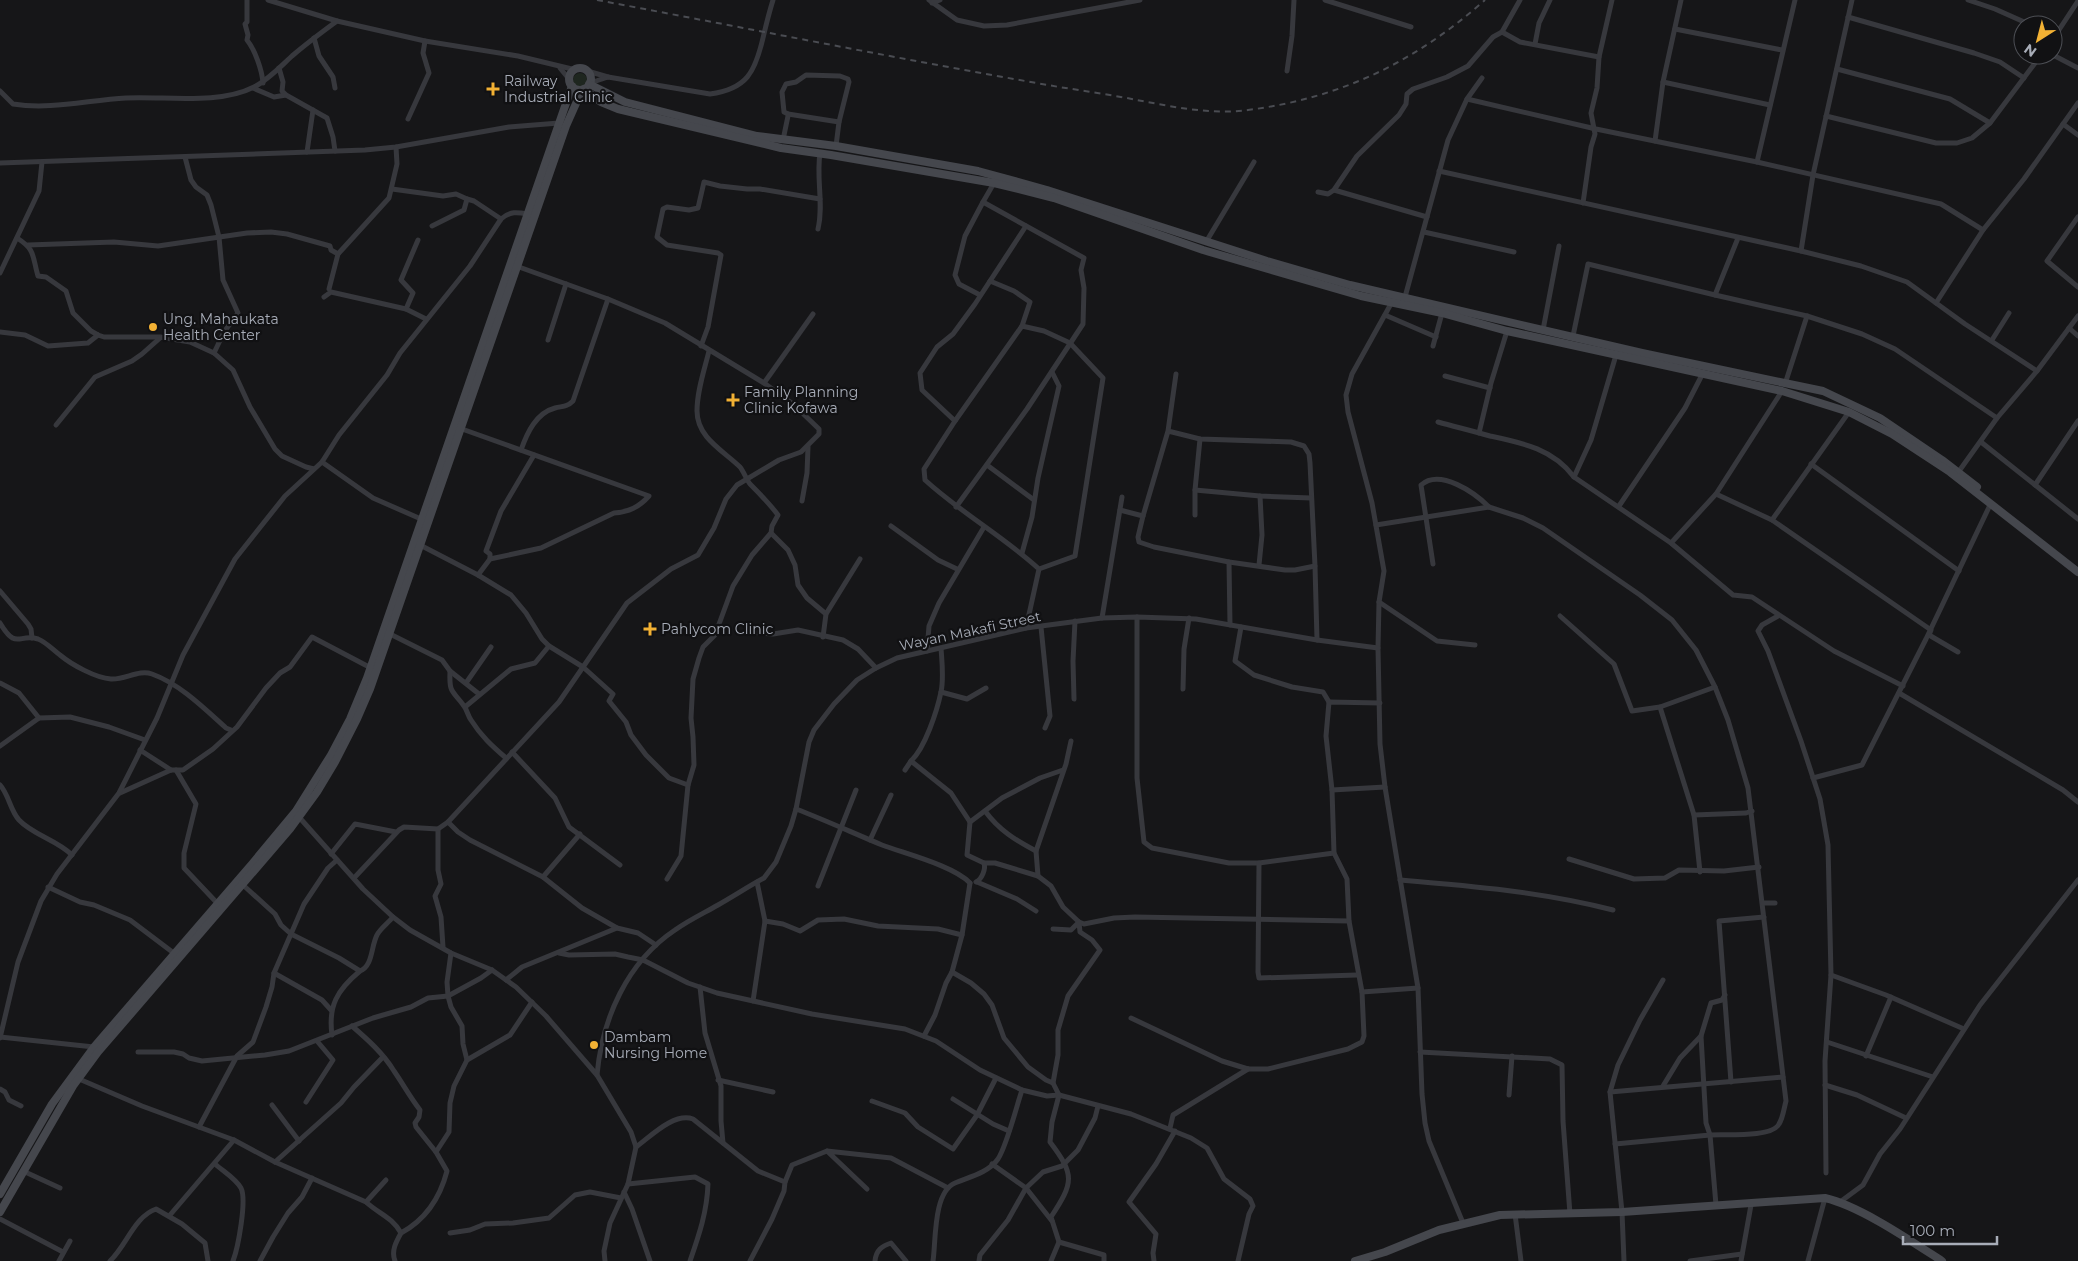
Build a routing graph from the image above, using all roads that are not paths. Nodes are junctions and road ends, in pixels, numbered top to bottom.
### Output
1 (247, 0) edge
2 (268, 0) edge
3 (773, 0) edge
4 (940, 0) edge
5 (1140, 0) edge
6 (1294, 0) edge
7 (1325, 0) edge
8 (1520, 0) edge
9 (1550, 0) edge
10 (1612, 0) edge
11 (1681, 0) edge
12 (1795, 0) edge
13 (1852, 0) edge
14 (1968, 0) edge
15 (2078, 1) edge
16 (930, 2) edge
17 (1848, 17) junction
18 (2013, 17) edge
19 (337, 20) junction
20 (2063, 23) edge
21 (1411, 27) dead end
22 (1675, 29) junction
23 (1502, 32) junction
24 (314, 38) junction
25 (425, 42) junction
26 (1535, 44) junction
27 (1782, 50) junction
28 (1600, 58) junction
29 (2063, 60) edge
30 (2034, 65) edge
31 (560, 67) junction
32 (279, 68) junction
33 (2078, 68) edge
34 (1837, 69) junction
35 (580, 70) junction
36 (1286, 71) dead end
37 (608, 77) junction
38 (1482, 78) dead end
39 (2024, 78) junction
40 (263, 82) junction
41 (1663, 82) junction
42 (571, 83) junction
43 (587, 86) junction
44 (253, 88) junction
45 (335, 88) dead end
46 (0, 91) edge
47 (286, 95) junction
48 (1467, 99) junction
49 (2078, 103) edge
50 (1770, 106) junction
51 (313, 110) junction
52 (788, 114) junction
53 (1826, 116) junction
54 (408, 119) dead end
55 (839, 122) junction
56 (559, 123) junction
57 (1990, 123) junction
58 (2063, 124) junction
59 (1596, 129) junction
60 (2078, 135) edge
61 (783, 140) junction
62 (1654, 141) junction
63 (836, 146) junction
64 (396, 147) junction
65 (335, 151) junction
66 (307, 152) junction
67 (820, 153) junction
68 (185, 157) junction
69 (42, 162) junction
70 (1254, 162) dead end
71 (1757, 162) junction
72 (0, 163) edge
73 (1439, 171) junction
74 (1813, 175) junction
75 (1005, 182) junction
76 (994, 183) junction
77 (392, 189) junction
78 (1334, 190) junction
79 (1318, 192) dead end
80 (467, 199) junction
81 (820, 199) junction
82 (983, 202) junction
83 (1583, 203) junction
84 (528, 214) junction
85 (1427, 217) junction
86 (2078, 217) edge
87 (502, 219) junction
88 (432, 226) dead end
89 (1026, 226) junction
90 (818, 229) dead end
91 (1982, 230) junction
92 (1424, 232) junction
93 (219, 237) junction
94 (17, 238) junction
95 (1738, 238) junction
96 (418, 240) dead end
97 (1206, 242) junction
98 (28, 245) junction
99 (1559, 246) dead end
100 (1801, 251) junction
101 (1514, 252) dead end
102 (338, 254) junction
103 (0, 257) edge
104 (7, 258) junction
105 (519, 267) junction
106 (1280, 269) junction
107 (0, 273) edge
108 (990, 282) junction
109 (566, 284) junction
110 (2078, 287) edge
111 (328, 289) dead end
112 (980, 294) junction
113 (1715, 295) junction
114 (324, 297) dead end
115 (1405, 298) junction
116 (608, 299) junction
117 (1392, 302) junction
118 (1936, 303) junction
119 (406, 309) junction
120 (1442, 313) junction
121 (2009, 313) dead end
122 (813, 314) dead end
123 (1385, 315) junction
124 (1807, 316) junction
125 (2078, 316) edge
126 (426, 319) junction
127 (1022, 326) junction
128 (2069, 328) junction
129 (1543, 330) junction
130 (1507, 331) junction
131 (0, 332) edge
132 (98, 335) junction
133 (1573, 336) junction
134 (2078, 336) edge
135 (160, 337) junction
136 (1436, 337) junction
137 (548, 340) dead end
138 (1992, 340) junction
139 (1070, 343) junction
140 (701, 346) junction
141 (1433, 346) dead end
142 (709, 351) junction
143 (214, 352) junction
144 (1616, 355) junction
145 (2037, 370) junction
146 (1052, 372) junction
147 (1703, 373) junction
148 (1176, 374) dead end
149 (1445, 376) dead end
150 (764, 383) junction
151 (1490, 388) junction
152 (1784, 388) junction
153 (1848, 412) junction
154 (1998, 418) junction
155 (955, 420) junction
156 (1438, 422) dead end
157 (2078, 422) edge
158 (56, 425) dead end
159 (462, 429) junction
160 (1168, 431) junction
161 (1479, 433) junction
162 (1200, 439) junction
163 (1981, 442) junction
164 (808, 447) junction
165 (521, 450) junction
166 (534, 455) junction
167 (322, 462) junction
168 (987, 464) junction
169 (1811, 464) junction
170 (314, 469) junction
171 (1957, 474) junction
172 (1574, 477) junction
173 (746, 478) junction
174 (2035, 485) junction
175 (1195, 490) junction
176 (1716, 494) junction
177 (1260, 496) junction
178 (1122, 497) dead end
179 (1311, 498) junction
180 (1034, 500) junction
181 (802, 501) dead end
182 (1991, 503) junction
183 (1489, 506) junction
184 (1618, 506) junction
185 (956, 507) junction
186 (1120, 510) junction
187 (1195, 515) dead end
188 (1142, 516) junction
189 (1425, 517) junction
190 (421, 519) junction
191 (2078, 519) edge
192 (1772, 520) junction
193 (1376, 525) junction
194 (891, 526) dead end
195 (984, 527) junction
196 (771, 533) junction
197 (1672, 543) junction
198 (420, 546) junction
199 (1022, 553) junction
200 (490, 559) junction
201 (860, 559) dead end
202 (1229, 562) junction
203 (1433, 564) dead end
204 (1259, 565) junction
205 (2078, 565) edge
206 (1315, 566) junction
207 (958, 569) junction
208 (1039, 569) junction
209 (1958, 571) junction
210 (2078, 572) edge
211 (478, 574) junction
212 (0, 591) edge
213 (1379, 602) junction
214 (826, 614) junction
215 (1560, 616) dead end
216 (1778, 616) junction
217 (1137, 617) junction
218 (1102, 618) junction
219 (1189, 618) junction
220 (1075, 621) junction
221 (0, 623) edge
222 (1230, 625) junction
223 (1041, 627) junction
224 (1241, 627) junction
225 (1026, 628) junction
226 (1931, 630) junction
227 (748, 632) dead end
228 (390, 634) junction
229 (823, 637) junction
230 (32, 638) junction
231 (1317, 640) junction
232 (1475, 645) dead end
233 (549, 646) junction
234 (492, 647) dead end
235 (941, 648) junction
236 (1378, 648) junction
237 (927, 651) junction
238 (1958, 652) dead end
239 (583, 667) junction
240 (371, 668) junction
241 (876, 668) junction
242 (450, 671) junction
243 (0, 683) edge
244 (466, 683) junction
245 (172, 684) junction
246 (1902, 686) junction
247 (1715, 687) junction
248 (986, 688) dead end
249 (1183, 689) dead end
250 (941, 692) junction
251 (1899, 693) junction
252 (479, 694) junction
253 (1074, 699) dead end
254 (1329, 702) junction
255 (1380, 703) junction
256 (465, 707) junction
257 (1660, 707) junction
258 (40, 718) junction
259 (1045, 728) dead end
260 (231, 730) junction
261 (145, 740) junction
262 (1071, 742) dead end
263 (0, 746) edge
264 (140, 750) junction
265 (512, 752) junction
266 (506, 758) junction
267 (911, 761) junction
268 (174, 770) junction
269 (905, 770) dead end
270 (1063, 770) junction
271 (1813, 778) junction
272 (0, 785) edge
273 (688, 785) junction
274 (1384, 787) junction
275 (856, 790) dead end
276 (1332, 790) junction
277 (119, 793) junction
278 (891, 795) dead end
279 (2078, 802) edge
280 (796, 809) junction
281 (1752, 810) junction
282 (985, 811) junction
283 (1694, 815) junction
284 (299, 817) junction
285 (448, 822) junction
286 (970, 822) junction
287 (842, 826) junction
288 (438, 829) junction
289 (396, 832) junction
290 (580, 834) junction
291 (870, 840) junction
292 (1036, 851) junction
293 (1334, 852) junction
294 (331, 854) junction
295 (72, 855) junction
296 (1569, 859) dead end
297 (337, 860) junction
298 (984, 863) junction
299 (1259, 863) junction
300 (620, 865) dead end
301 (1759, 867) junction
302 (1700, 872) junction
303 (1038, 876) junction
304 (543, 877) junction
305 (354, 878) junction
306 (667, 879) dead end
307 (1400, 880) junction
308 (2078, 880) edge
309 (757, 882) junction
310 (977, 882) junction
311 (970, 883) junction
312 (243, 885) junction
313 (818, 886) dead end
314 (48, 887) junction
315 (1763, 903) junction
316 (1775, 903) dead end
317 (218, 904) junction
318 (1613, 910) dead end
319 (1036, 911) dead end
320 (393, 917) junction
321 (1259, 918) junction
322 (1764, 918) junction
323 (766, 921) junction
324 (1349, 921) junction
325 (1079, 922) junction
326 (617, 928) junction
327 (1053, 928) dead end
328 (292, 934) junction
329 (962, 935) junction
330 (656, 945) junction
331 (443, 948) junction
332 (451, 953) junction
333 (559, 953) junction
334 (175, 954) junction
335 (643, 960) junction
336 (492, 970) junction
337 (360, 971) junction
338 (952, 972) junction
339 (274, 973) junction
340 (1358, 975) junction
341 (1831, 975) junction
342 (506, 980) junction
343 (1663, 980) dead end
344 (700, 987) junction
345 (1418, 988) junction
346 (1362, 992) junction
347 (1725, 995) junction
348 (448, 996) junction
349 (1891, 997) junction
350 (754, 1001) junction
351 (532, 1002) junction
352 (331, 1010) junction
353 (1131, 1018) dead end
354 (352, 1026) junction
355 (1964, 1029) junction
356 (332, 1035) junction
357 (924, 1036) junction
358 (1701, 1036) junction
359 (0, 1037) edge
360 (317, 1041) junction
361 (1826, 1042) junction
362 (94, 1047) junction
363 (138, 1052) dead end
364 (1420, 1052) junction
365 (237, 1056) junction
366 (1512, 1056) junction
367 (1866, 1056) junction
368 (384, 1057) junction
369 (467, 1060) junction
370 (1248, 1070) junction
371 (597, 1075) junction
372 (1783, 1077) junction
373 (1933, 1077) junction
374 (996, 1078) junction
375 (79, 1079) junction
376 (718, 1080) junction
377 (1731, 1082) junction
378 (1053, 1083) junction
379 (1703, 1084) junction
380 (1825, 1085) junction
381 (1663, 1086) junction
382 (0, 1089) edge
383 (1022, 1090) junction
384 (773, 1092) dead end
385 (1610, 1092) junction
386 (1059, 1095) junction
387 (1509, 1095) dead end
388 (953, 1099) dead end
389 (872, 1101) dead end
390 (306, 1102) dead end
391 (272, 1105) dead end
392 (21, 1106) dead end
393 (1098, 1106) junction
394 (977, 1115) junction
395 (1906, 1118) junction
396 (199, 1127) junction
397 (1173, 1129) junction
398 (1008, 1130) junction
399 (1710, 1135) junction
400 (234, 1140) junction
401 (299, 1141) junction
402 (724, 1143) junction
403 (1616, 1144) junction
404 (636, 1147) junction
405 (827, 1151) junction
406 (436, 1152) junction
407 (275, 1162) junction
408 (1066, 1163) junction
409 (215, 1164) junction
410 (992, 1164) junction
411 (24, 1171) junction
412 (1826, 1173) dead end
413 (312, 1178) junction
414 (386, 1180) dead end
415 (785, 1182) junction
416 (628, 1184) junction
417 (60, 1188) dead end
418 (948, 1188) junction
419 (1026, 1188) junction
420 (867, 1189) dead end
421 (624, 1192) junction
422 (0, 1194) edge
423 (621, 1198) junction
424 (1825, 1198) junction
425 (366, 1202) junction
426 (1840, 1202) junction
427 (1716, 1205) junction
428 (1751, 1205) junction
429 (0, 1212) edge
430 (1622, 1212) junction
431 (1515, 1214) junction
432 (1570, 1214) junction
433 (170, 1215) junction
434 (0, 1219) edge
435 (1463, 1223) junction
436 (1055, 1226) junction
437 (400, 1233) junction
438 (450, 1233) dead end
439 (70, 1241) dead end
440 (1059, 1242) junction
441 (63, 1252) junction
442 (1742, 1254) junction
443 (394, 1259) edge
444 (59, 1261) edge
445 (110, 1261) edge
446 (208, 1261) edge
447 (233, 1261) edge
448 (260, 1261) edge
449 (386, 1261) edge
450 (605, 1261) edge
451 (650, 1261) edge
452 (690, 1261) edge
453 (750, 1261) edge
454 (876, 1261) edge
455 (906, 1261) edge
456 (933, 1261) edge
457 (979, 1261) edge
458 (1051, 1261) edge
459 (1104, 1261) edge
460 (1154, 1261) edge
461 (1238, 1261) edge
462 (1355, 1261) edge
463 (1521, 1261) edge
464 (1624, 1261) edge
465 (1692, 1261) edge
466 (1741, 1261) edge
467 (1808, 1261) edge
468 (1942, 1261) edge

1 - 40 street
2 - 19 street
3 - 37 street
4 - 16 street
5 - 16 street
6 - 36 street
7 - 21 street
8 - 23 street
9 - 26 street
10 - 28 street
11 - 22 street
12 - 27 street
13 - 17 street
14 - 18 street
15 - 20 street
17 - 34 street
17 - 39 street
19 - 24 street
19 - 25 street
22 - 27 street
22 - 41 street
23 - 26 street
23 - 78 street
24 - 32 street
24 - 45 street
25 - 31 street
25 - 54 street
26 - 28 street
27 - 50 street
28 - 59 street
29 - 33 street
30 - 39 street
31 - 35 street
31 - 42 street
32 - 40 street
32 - 47 street
34 - 53 street
34 - 57 street
35 - 37 street
35 - 42 street
35 - 43 street
37 - 43 street
38 - 48 street
39 - 57 street
40 - 44 street
41 - 50 street
41 - 62 street
42 - 43 street
42 - 56 street
43 - 61 street
43 - 67 street
43 - 105 street
44 - 46 street
44 - 47 street
47 - 51 street
48 - 59 street
48 - 73 street
49 - 58 street
50 - 71 street
51 - 65 street
51 - 66 street
52 - 55 street
52 - 55 street
52 - 61 street
53 - 57 street
53 - 74 street
55 - 63 street
56 - 64 street
56 - 84 street
58 - 60 street
58 - 91 street
59 - 62 street
59 - 83 street
61 - 63 street
62 - 71 street
63 - 75 street
64 - 65 street
64 - 77 street
65 - 66 street
66 - 68 street
67 - 76 street
67 - 81 street
68 - 69 street
68 - 93 street
69 - 72 street
69 - 94 street
70 - 97 street
71 - 74 street
73 - 83 street
73 - 85 street
74 - 91 street
74 - 100 street
75 - 76 street
75 - 97 street
75 - 106 street
76 - 82 street
77 - 80 street
77 - 102 street
78 - 79 street
78 - 85 street
80 - 87 street
80 - 88 street
81 - 90 street
81 - 140 street
82 - 89 street
82 - 112 street
83 - 95 street
84 - 87 street
84 - 190 street
85 - 92 street
86 - 110 street
87 - 126 street
89 - 108 street
89 - 139 street
91 - 118 street
92 - 101 street
92 - 115 street
93 - 98 street
93 - 102 street
93 - 143 street
94 - 98 street
94 - 104 street
95 - 100 street
95 - 113 street
96 - 119 street
97 - 106 street
98 - 132 street
99 - 129 street
100 - 118 street
102 - 111 street
103 - 104 street
104 - 107 street
105 - 109 street
105 - 159 street
106 - 115 street
106 - 117 street
108 - 112 street
108 - 127 street
109 - 116 street
109 - 137 street
112 - 155 street
113 - 124 street
113 - 133 street
114 - 119 street
115 - 129 street
116 - 140 street
116 - 165 street
117 - 120 street
117 - 123 street
118 - 138 street
119 - 126 street
120 - 130 street
120 - 136 street
121 - 138 street
122 - 150 street
123 - 136 street
123 - 193 street
124 - 152 street
124 - 154 street
125 - 128 street
126 - 167 street
127 - 139 street
127 - 155 street
128 - 134 street
128 - 145 street
129 - 133 street
130 - 144 street
130 - 151 street
131 - 132 street
132 - 135 street
133 - 152 street
135 - 143 street
135 - 158 street
136 - 141 street
138 - 145 street
139 - 146 street
139 - 208 street
140 - 142 street
142 - 150 street
142 - 173 street
143 - 170 street
144 - 147 street
144 - 172 street
145 - 154 street
146 - 168 street
146 - 180 street
147 - 152 street
147 - 184 street
148 - 160 street
149 - 151 street
150 - 164 street
151 - 161 street
152 - 153 street
152 - 171 street
152 - 176 street
153 - 169 street
153 - 171 street
154 - 163 street
155 - 185 street
156 - 161 street
157 - 174 street
159 - 165 street
159 - 198 street
160 - 162 street
160 - 188 street
161 - 172 street
162 - 175 street
162 - 179 street
163 - 171 street
163 - 174 street
164 - 173 street
164 - 181 street
165 - 166 street
166 - 200 street
166 - 200 street
167 - 170 street
167 - 190 street
168 - 180 street
168 - 185 street
169 - 192 street
169 - 209 street
170 - 245 street
171 - 182 street
171 - 205 street
172 - 184 street
173 - 196 street
173 - 239 street
174 - 191 street
175 - 177 street
175 - 187 street
176 - 192 street
176 - 197 street
177 - 179 street
177 - 204 street
178 - 186 street
179 - 206 street
180 - 199 street
182 - 209 street
182 - 210 street
183 - 189 street
183 - 189 street
183 - 247 street
184 - 197 street
185 - 195 street
186 - 188 street
186 - 218 street
188 - 202 street
189 - 193 street
189 - 203 street
190 - 240 street
192 - 226 street
193 - 213 street
194 - 207 street
195 - 199 street
195 - 207 street
196 - 214 street
196 - 273 street
197 - 216 street
198 - 211 street
198 - 228 street
199 - 208 street
200 - 211 street
201 - 214 street
202 - 204 street
202 - 222 street
204 - 206 street
206 - 231 street
207 - 237 street
208 - 225 street
209 - 226 street
211 - 233 street
212 - 230 street
213 - 232 street
213 - 236 street
214 - 229 street
215 - 257 street
216 - 246 street
216 - 271 street
217 - 218 street, Wayan Makafi Street
217 - 219 street, Wayan Makafi Street
217 - 299 street
218 - 220 street, Wayan Makafi Street
219 - 222 street, Wayan Makafi Street
219 - 249 street
220 - 223 street, Wayan Makafi Street
220 - 253 street
221 - 230 street
222 - 224 street, Wayan Makafi Street
223 - 225 street, Wayan Makafi Street
223 - 259 street
224 - 231 street, Wayan Makafi Street
224 - 254 street
225 - 235 street, Wayan Makafi Street
226 - 238 street
226 - 246 street
227 - 229 street
228 - 242 street
228 - 284 street
229 - 241 street
230 - 245 street
231 - 236 street, Wayan Makafi Street
233 - 239 street
233 - 252 street
234 - 244 street
235 - 237 street, Wayan Makafi Street
235 - 250 street
236 - 255 street
237 - 241 street, Wayan Makafi Street
239 - 265 street
239 - 273 street
240 - 260 street
240 - 317 street
241 - 280 street, Wayan Makafi Street
242 - 244 street
242 - 256 street
243 - 258 street
244 - 252 street
245 - 260 street
245 - 261 street
246 - 251 street
247 - 257 street
247 - 281 street
248 - 250 street
250 - 267 street
251 - 271 street
251 - 279 street
252 - 256 street
254 - 255 street
254 - 276 street
255 - 274 street
256 - 266 street
257 - 283 street
258 - 261 street
258 - 263 street
260 - 268 street
261 - 264 street
262 - 270 street
264 - 268 street
264 - 277 street
265 - 266 street
265 - 290 street
266 - 285 street
267 - 269 street
267 - 286 street
268 - 277 street
268 - 317 street
270 - 282 street
270 - 292 street
271 - 341 street
272 - 295 street
273 - 306 street
274 - 276 street
274 - 307 street
275 - 287 street
276 - 293 street
277 - 295 street
278 - 291 street
280 - 287 street
280 - 309 street, Wayan Makafi Street
281 - 283 street
281 - 301 street
282 - 286 street
282 - 292 street
283 - 302 street
284 - 294 street
284 - 312 street
285 - 288 street
285 - 304 street
286 - 298 street
287 - 291 street
287 - 313 street
288 - 289 street
288 - 331 street
289 - 294 street
289 - 305 street
290 - 300 street
290 - 304 street
291 - 311 street
292 - 303 street
293 - 299 street
293 - 324 street
294 - 297 street
295 - 314 street
296 - 302 street
297 - 305 street
297 - 328 street
298 - 303 street
298 - 310 street
299 - 321 street
301 - 302 street
301 - 315 street
303 - 325 street
304 - 326 street
305 - 320 street
307 - 318 street
307 - 345 street
308 - 355 street
309 - 323 street
309 - 330 street, Wayan Makafi Street
310 - 311 street
310 - 319 street
311 - 329 street
312 - 328 street
312 - 375 street
314 - 334 street
314 - 359 street
315 - 316 street
315 - 322 street
317 - 334 street
320 - 331 street
320 - 337 street
321 - 324 street
321 - 325 street
321 - 340 street
322 - 347 street
322 - 372 street
323 - 329 street
323 - 350 street
324 - 340 street
325 - 327 street
325 - 378 street
326 - 330 street
326 - 333 street
328 - 337 street
328 - 339 street
329 - 338 street
330 - 335 street, Wayan Makafi Street
331 - 332 street
332 - 336 street
332 - 348 street
333 - 335 street
333 - 342 street
334 - 362 street
335 - 344 street
335 - 371 street, Wayan Makafi Street
336 - 342 street
336 - 348 street
337 - 352 street
338 - 357 street
338 - 378 street
339 - 352 street
339 - 365 street
340 - 346 street
341 - 349 street
341 - 361 street
342 - 351 street
343 - 385 street
344 - 350 street
344 - 376 street
345 - 346 street
345 - 364 street
346 - 370 street
347 - 358 street
347 - 377 street
348 - 354 street
348 - 369 street
349 - 355 street
349 - 367 street
350 - 357 street
351 - 369 street
351 - 371 street
352 - 356 street
353 - 370 street
354 - 356 street
354 - 368 street
355 - 373 street
356 - 360 street
357 - 374 street
358 - 379 street
358 - 381 street
359 - 362 street
360 - 365 street
360 - 390 street
361 - 367 street
361 - 380 street
362 - 422 street
363 - 365 street
364 - 366 street
364 - 435 street
365 - 396 street
366 - 387 street
366 - 432 street
367 - 373 street
368 - 401 street
368 - 406 street
369 - 406 street
370 - 397 street
371 - 404 street
372 - 377 street
372 - 399 street
373 - 395 street
374 - 383 street
374 - 394 street
375 - 396 street
375 - 411 street
376 - 384 street
376 - 402 street
377 - 379 street
378 - 386 street
379 - 381 street
379 - 399 street
380 - 395 street
380 - 412 street
381 - 385 street
382 - 392 street
383 - 386 street
383 - 398 street
385 - 403 street
386 - 393 street
386 - 408 street
388 - 394 street
389 - 394 street
391 - 401 street
393 - 397 street
393 - 408 street
394 - 398 street
395 - 426 street
396 - 400 street
397 - 460 street
397 - 461 street
398 - 410 street
399 - 403 street
399 - 427 street
400 - 407 street
400 - 409 street
401 - 407 street
402 - 404 street
402 - 415 street
403 - 430 street
404 - 416 street
405 - 415 street
405 - 418 street
405 - 420 street
406 - 437 street
407 - 413 street
408 - 419 street
408 - 436 street
409 - 433 street
409 - 447 street
410 - 418 street
410 - 419 street
411 - 417 street
411 - 429 street
413 - 425 street
413 - 448 street
414 - 425 street
415 - 453 street
416 - 421 street
416 - 452 street
418 - 456 street
419 - 436 street
419 - 457 street
421 - 423 street
421 - 451 street
423 - 438 street
423 - 450 street
424 - 426 street
424 - 428 street
424 - 467 street
425 - 437 street
426 - 468 street
427 - 428 street
427 - 430 street
428 - 442 street
430 - 432 street
430 - 464 street
431 - 432 street
431 - 435 street
431 - 463 street
433 - 445 street
433 - 446 street
434 - 441 street
435 - 462 street
436 - 440 street
437 - 443 street
439 - 441 street
440 - 458 street
440 - 459 street
441 - 444 street
442 - 465 street
442 - 466 street
443 - 449 street
454 - 455 street

